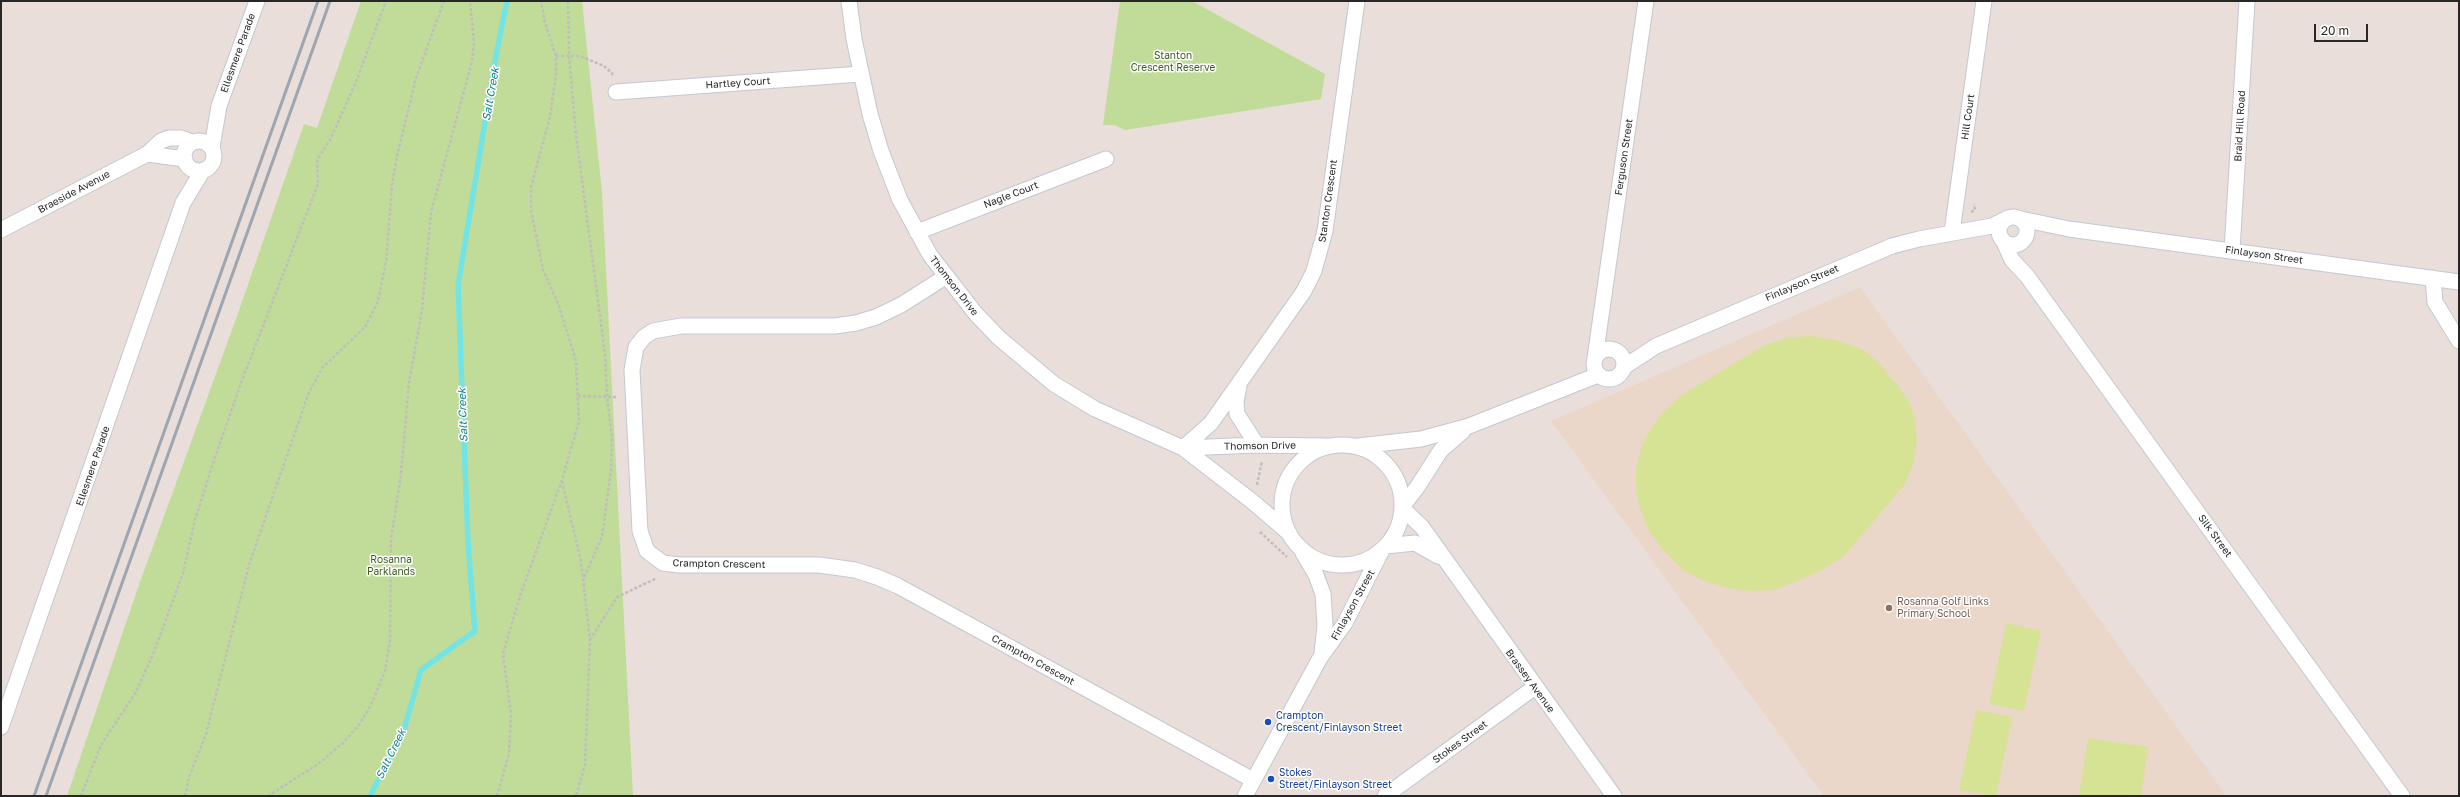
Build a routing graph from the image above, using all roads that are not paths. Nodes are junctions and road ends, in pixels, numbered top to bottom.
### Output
1 (256, 1) edge
2 (849, 1) edge
3 (1357, 1) edge
4 (1646, 1) edge
5 (1984, 1) edge
6 (2247, 1) edge
7 (860, 74) junction
8 (616, 92) road end
9 (219, 106) junction
10 (194, 142) junction
11 (212, 147) junction
12 (147, 154) junction
13 (1106, 159) dead end
14 (186, 161) junction
15 (203, 170) junction
16 (184, 203) junction
17 (2021, 219) junction
18 (2004, 220) junction
19 (2069, 229) junction
20 (1, 230) edge
21 (917, 232) junction
22 (1952, 232) junction
23 (2002, 239) junction
24 (2024, 239) junction
25 (2232, 250) junction
26 (2027, 276) junction
27 (945, 277) junction
28 (2434, 278) junction
29 (2459, 282) edge
30 (1603, 314) junction
31 (2459, 341) edge
32 (1618, 356) junction
33 (1596, 365) junction
34 (1242, 380) junction
35 (1469, 426) junction
36 (1261, 445) junction
37 (1343, 446) junction
38 (1183, 448) junction
39 (1402, 507) junction
40 (1292, 537) junction
41 (1384, 548) junction
42 (1447, 565) junction
43 (1320, 658) junction
44 (1535, 687) junction
45 (1, 727) edge
46 (1253, 780) junction
47 (1245, 796) edge
48 (1385, 796) edge
49 (1614, 796) edge
50 (2402, 796) edge

1 - 9 street, Ellesmere Parade
2 - 7 street, Thomson Drive
3 - 34 street, Stanton Crescent
4 - 30 street, Ferguson Street
5 - 22 street, Hill Court
6 - 25 street, Braid Hill Road
7 - 8 street, Hartley Court
7 - 21 street, Thomson Drive
9 - 10 street, Ellesmere Parade
9 - 11 street, Ellesmere Parade
10 - 11 street
10 - 12 street, Braeside Avenue
10 - 14 street
11 - 15 street
12 - 14 street
12 - 20 street, Braeside Avenue
13 - 21 street, Nagle Court
14 - 15 street
14 - 16 street, Ellesmere Parade
15 - 16 street, Ellesmere Parade
16 - 45 street, Ellesmere Parade
17 - 18 street
17 - 19 street, Finlayson Street
17 - 24 street
18 - 22 street, Finlayson Street
18 - 23 street
19 - 24 street, Finlayson Street
19 - 25 street, Finlayson Street
21 - 27 street, Thomson Drive
22 - 23 street, Finlayson Street
22 - 32 street, Finlayson Street
23 - 24 street
23 - 26 street, Silk Street
24 - 26 street, Silk Street
25 - 28 street, Finlayson Street
26 - 50 street, Silk Street
27 - 38 street, Thomson Drive
27 - 46 street, Crampton Crescent
28 - 29 street, Finlayson Street
28 - 31 street
30 - 32 street, Ferguson Street
30 - 33 street, Ferguson Street
32 - 33 street
32 - 33 street
33 - 35 street
34 - 36 street, Stanton Crescent
34 - 38 street, Stanton Crescent
35 - 37 street
35 - 39 street
36 - 37 street, Thomson Drive
36 - 38 street, Thomson Drive
37 - 39 street
37 - 40 street
38 - 40 street, Thomson Drive
39 - 41 street
39 - 42 street, Brassey Avenue
40 - 41 street
40 - 43 street, Finlayson Street
41 - 42 street, Brassey Avenue
41 - 43 street, Finlayson Street
42 - 44 street, Brassey Avenue
43 - 46 street, Finlayson Street
44 - 48 street, Stokes Street
44 - 49 street, Brassey Avenue
46 - 47 street, Finlayson Street

